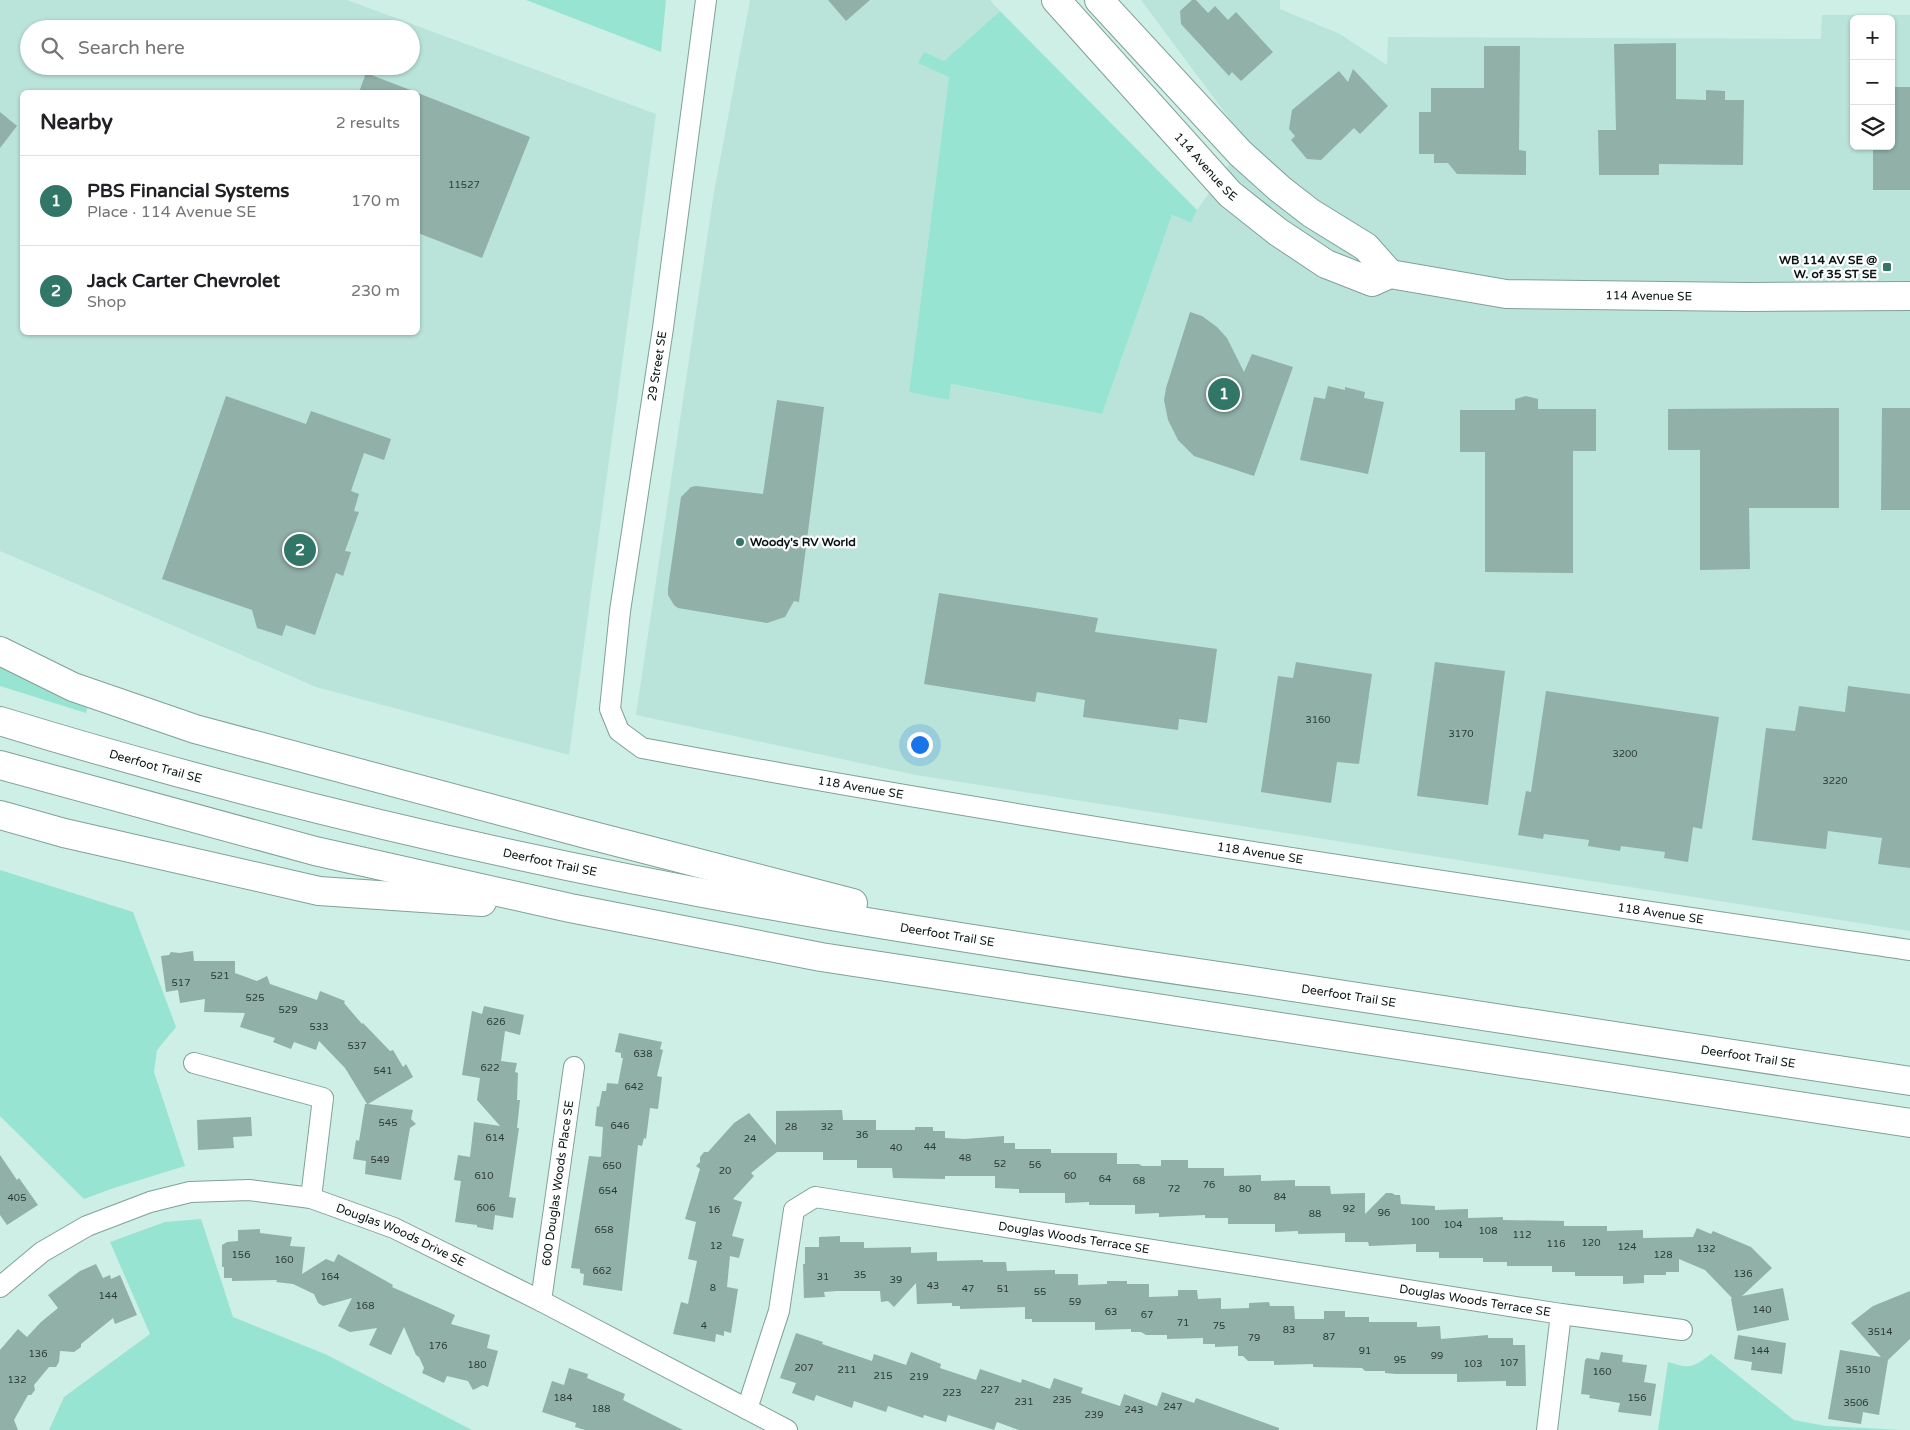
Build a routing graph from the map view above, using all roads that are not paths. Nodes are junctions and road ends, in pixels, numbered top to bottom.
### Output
1 (706, 0) edge
2 (1056, 0) edge
3 (1099, 0) edge
4 (1390, 274) junction
5 (1910, 296) edge
6 (0, 651) edge
7 (0, 721) edge
8 (619, 731) joint
9 (0, 765) edge
10 (0, 815) edge
11 (570, 908) junction
12 (1027, 947) junction
13 (1910, 950) edge
14 (194, 1063) dead end
15 (574, 1067) dead end
16 (1910, 1081) edge
17 (1910, 1123) edge
18 (311, 1198) junction
19 (0, 1287) edge
20 (541, 1301) junction
21 (1561, 1314) junction
22 (1682, 1330) dead end
23 (747, 1409) junction
24 (788, 1430) edge
25 (1547, 1430) edge

1 - 8 street, 29 Street SE
2 - 4 main road, 114 Avenue SE
3 - 4 main road
4 - 5 main road, 114 Avenue SE
6 - 12 main road
7 - 12 main road, Deerfoot Trail SE
8 - 13 street, 118 Avenue SE
9 - 11 main road
10 - 11 main road
11 - 17 main road
12 - 16 main road, Deerfoot Trail SE
14 - 18 street
15 - 20 street, 600 Douglas Woods Place SE
18 - 19 street, Douglas Woods Drive SE
18 - 20 street, Douglas Woods Drive SE
20 - 23 street, Douglas Woods Drive SE
21 - 22 street, Douglas Woods Terrace SE
21 - 23 street, Douglas Woods Terrace SE
21 - 25 street, Douglas Woods Terrace SE
23 - 24 street, Douglas Woods Drive SE

